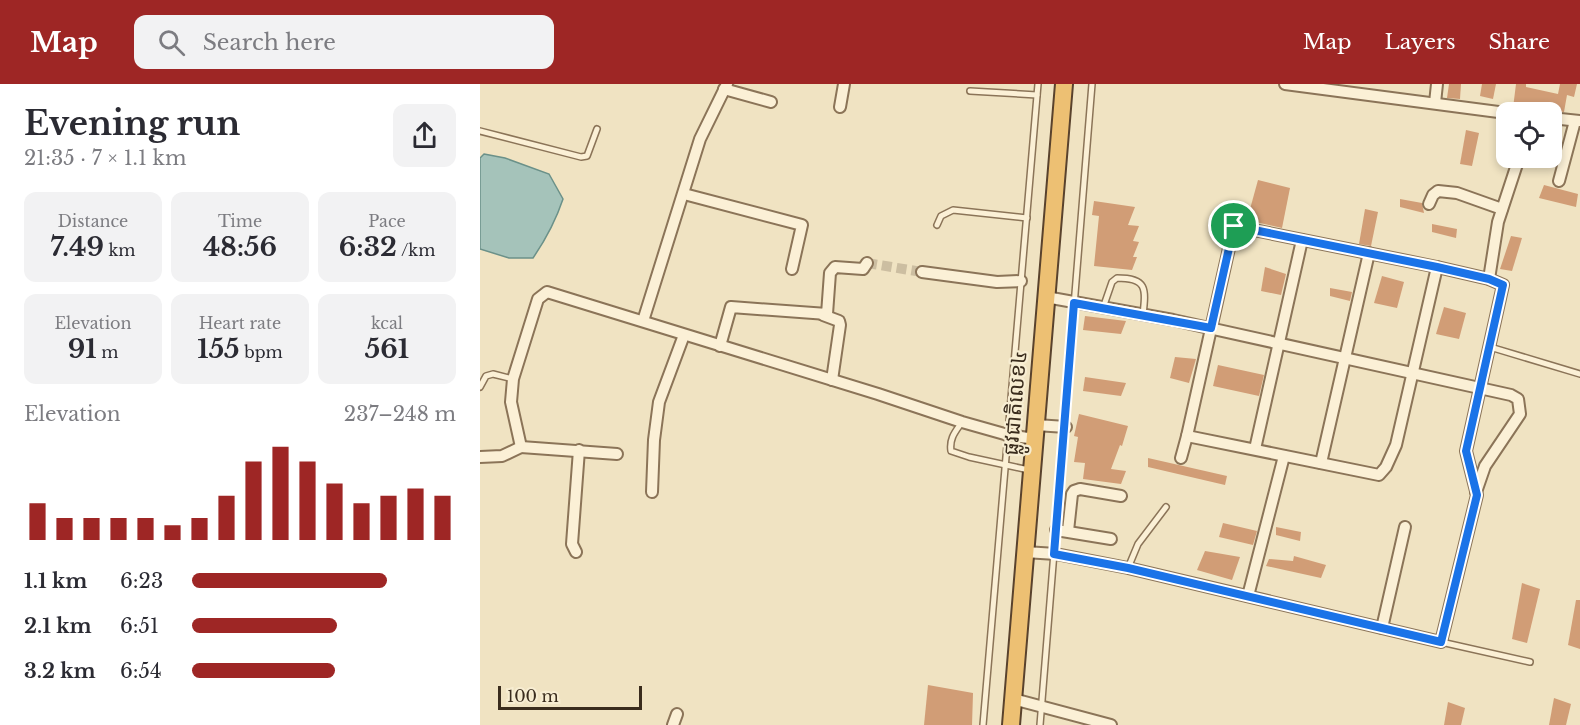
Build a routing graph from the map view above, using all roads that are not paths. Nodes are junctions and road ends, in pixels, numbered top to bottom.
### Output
1 (844, 84) edge
2 (1038, 84) edge
3 (1064, 84) edge
4 (1092, 84) edge
5 (1285, 84) edge
6 (1437, 84) edge
7 (725, 86) edge
8 (970, 91) dead end
9 (1037, 95) junction
10 (771, 102) dead end
11 (1435, 103) junction
12 (840, 107) dead end
13 (1496, 111) edge
14 (1562, 119) edge
15 (1578, 121) edge
16 (597, 129) dead end
17 (480, 131) edge
18 (1516, 168) edge
19 (1559, 181) dead end
20 (684, 194) junction
21 (1429, 204) dead end
22 (1238, 208) dead end
23 (1502, 209) junction
24 (1027, 218) junction
25 (937, 225) dead end
26 (1234, 226) junction
27 (1302, 240) junction
28 (1369, 253) junction
29 (867, 263) tunnel mouth
30 (1437, 267) junction
31 (792, 269) dead end
32 (922, 272) tunnel mouth
33 (1489, 279) junction
34 (1021, 281) junction
35 (1046, 297) junction
36 (1074, 303) junction
37 (1103, 308) junction
38 (823, 315) junction
39 (1143, 315) junction
40 (643, 321) junction
41 (1211, 328) junction
42 (684, 335) junction
43 (1279, 343) junction
44 (720, 346) junction
45 (1490, 346) junction
46 (1346, 358) junction
47 (1413, 373) junction
48 (1580, 374) edge
49 (513, 379) junction
50 (832, 380) junction
51 (480, 387) edge
52 (1481, 388) junction
53 (962, 422) junction
54 (1065, 427) junction
55 (1035, 432) junction
56 (1008, 435) junction
57 (1187, 436) junction
58 (521, 447) junction
59 (1255, 449) junction
60 (579, 450) junction
61 (617, 454) dead end
62 (1284, 456) junction
63 (480, 457) edge
64 (1180, 458) dead end
65 (1321, 463) junction
66 (1005, 465) junction
67 (1032, 471) junction
68 (652, 492) dead end
69 (1476, 492) junction
70 (1121, 496) dead end
71 (1166, 507) dead end
72 (1405, 527) dead end
73 (1056, 530) junction
74 (1068, 531) junction
75 (1111, 538) dead end
76 (576, 552) dead end
77 (1025, 552) junction
78 (1054, 554) junction
79 (1128, 568) junction
80 (1248, 596) junction
81 (1382, 628) junction
82 (1441, 642) junction
83 (1530, 662) dead end
84 (1013, 699) junction
85 (1041, 705) junction
86 (677, 714) dead end
87 (673, 725) edge
88 (983, 725) edge
89 (1011, 725) edge
90 (1040, 725) edge
91 (1111, 725) edge

1 - 12 street
2 - 9 lane
3 - 35 highway, ផ្លូវជាតិលេខ៤
4 - 36 lane
5 - 11 street
6 - 11 street
7 - 10 street
7 - 20 street
8 - 9 lane
9 - 24 lane
11 - 13 street
14 - 15 street
15 - 19 street
16 - 17 lane
18 - 23 street
20 - 31 street
20 - 40 street
21 - 23 street
22 - 26 street
23 - 33 street
24 - 25 lane
24 - 34 lane
26 - 27 street
26 - 41 street
27 - 28 street
27 - 43 street
28 - 30 street
28 - 46 street
29 - 38 street
30 - 33 street
30 - 47 street
32 - 34 street
33 - 45 street
34 - 56 lane
35 - 36 street
35 - 55 highway, ផ្លូវជាតិលេខ៤
36 - 37 street
36 - 54 lane
37 - 39 street
37 - 39 lane
38 - 44 street
38 - 50 street
39 - 41 street
40 - 42 street
40 - 49 street
41 - 43 street
41 - 57 street
42 - 44 street
42 - 68 street
43 - 46 street
43 - 59 street
44 - 50 street
45 - 48 lane
45 - 52 street
46 - 47 street
46 - 65 street
47 - 52 street
47 - 65 street
49 - 51 lane
49 - 58 street
50 - 53 street
52 - 69 street
52 - 69 street
53 - 56 street
53 - 66 lane
54 - 55 street
54 - 73 lane
55 - 56 street
55 - 67 highway, ផ្លូវជាតិលេខ៤
56 - 66 lane
57 - 59 street
57 - 64 street
58 - 60 street
58 - 63 street
59 - 62 street
60 - 61 street
60 - 76 street
62 - 65 street
62 - 80 street
66 - 67 lane
66 - 88 lane
67 - 77 highway, ផ្លូវជាតិលេខ៤
69 - 82 street
70 - 74 street
71 - 79 lane
72 - 81 street
73 - 74 street
73 - 78 lane
74 - 75 street
77 - 78 street
77 - 84 highway, ផ្លូវជាតិលេខ៤
78 - 79 street
78 - 85 lane
79 - 80 street
80 - 81 street
81 - 82 street
82 - 83 lane
84 - 85 street
84 - 89 highway, ផ្លូវជាតិលេខ៤
85 - 90 lane
85 - 91 street
86 - 87 street

